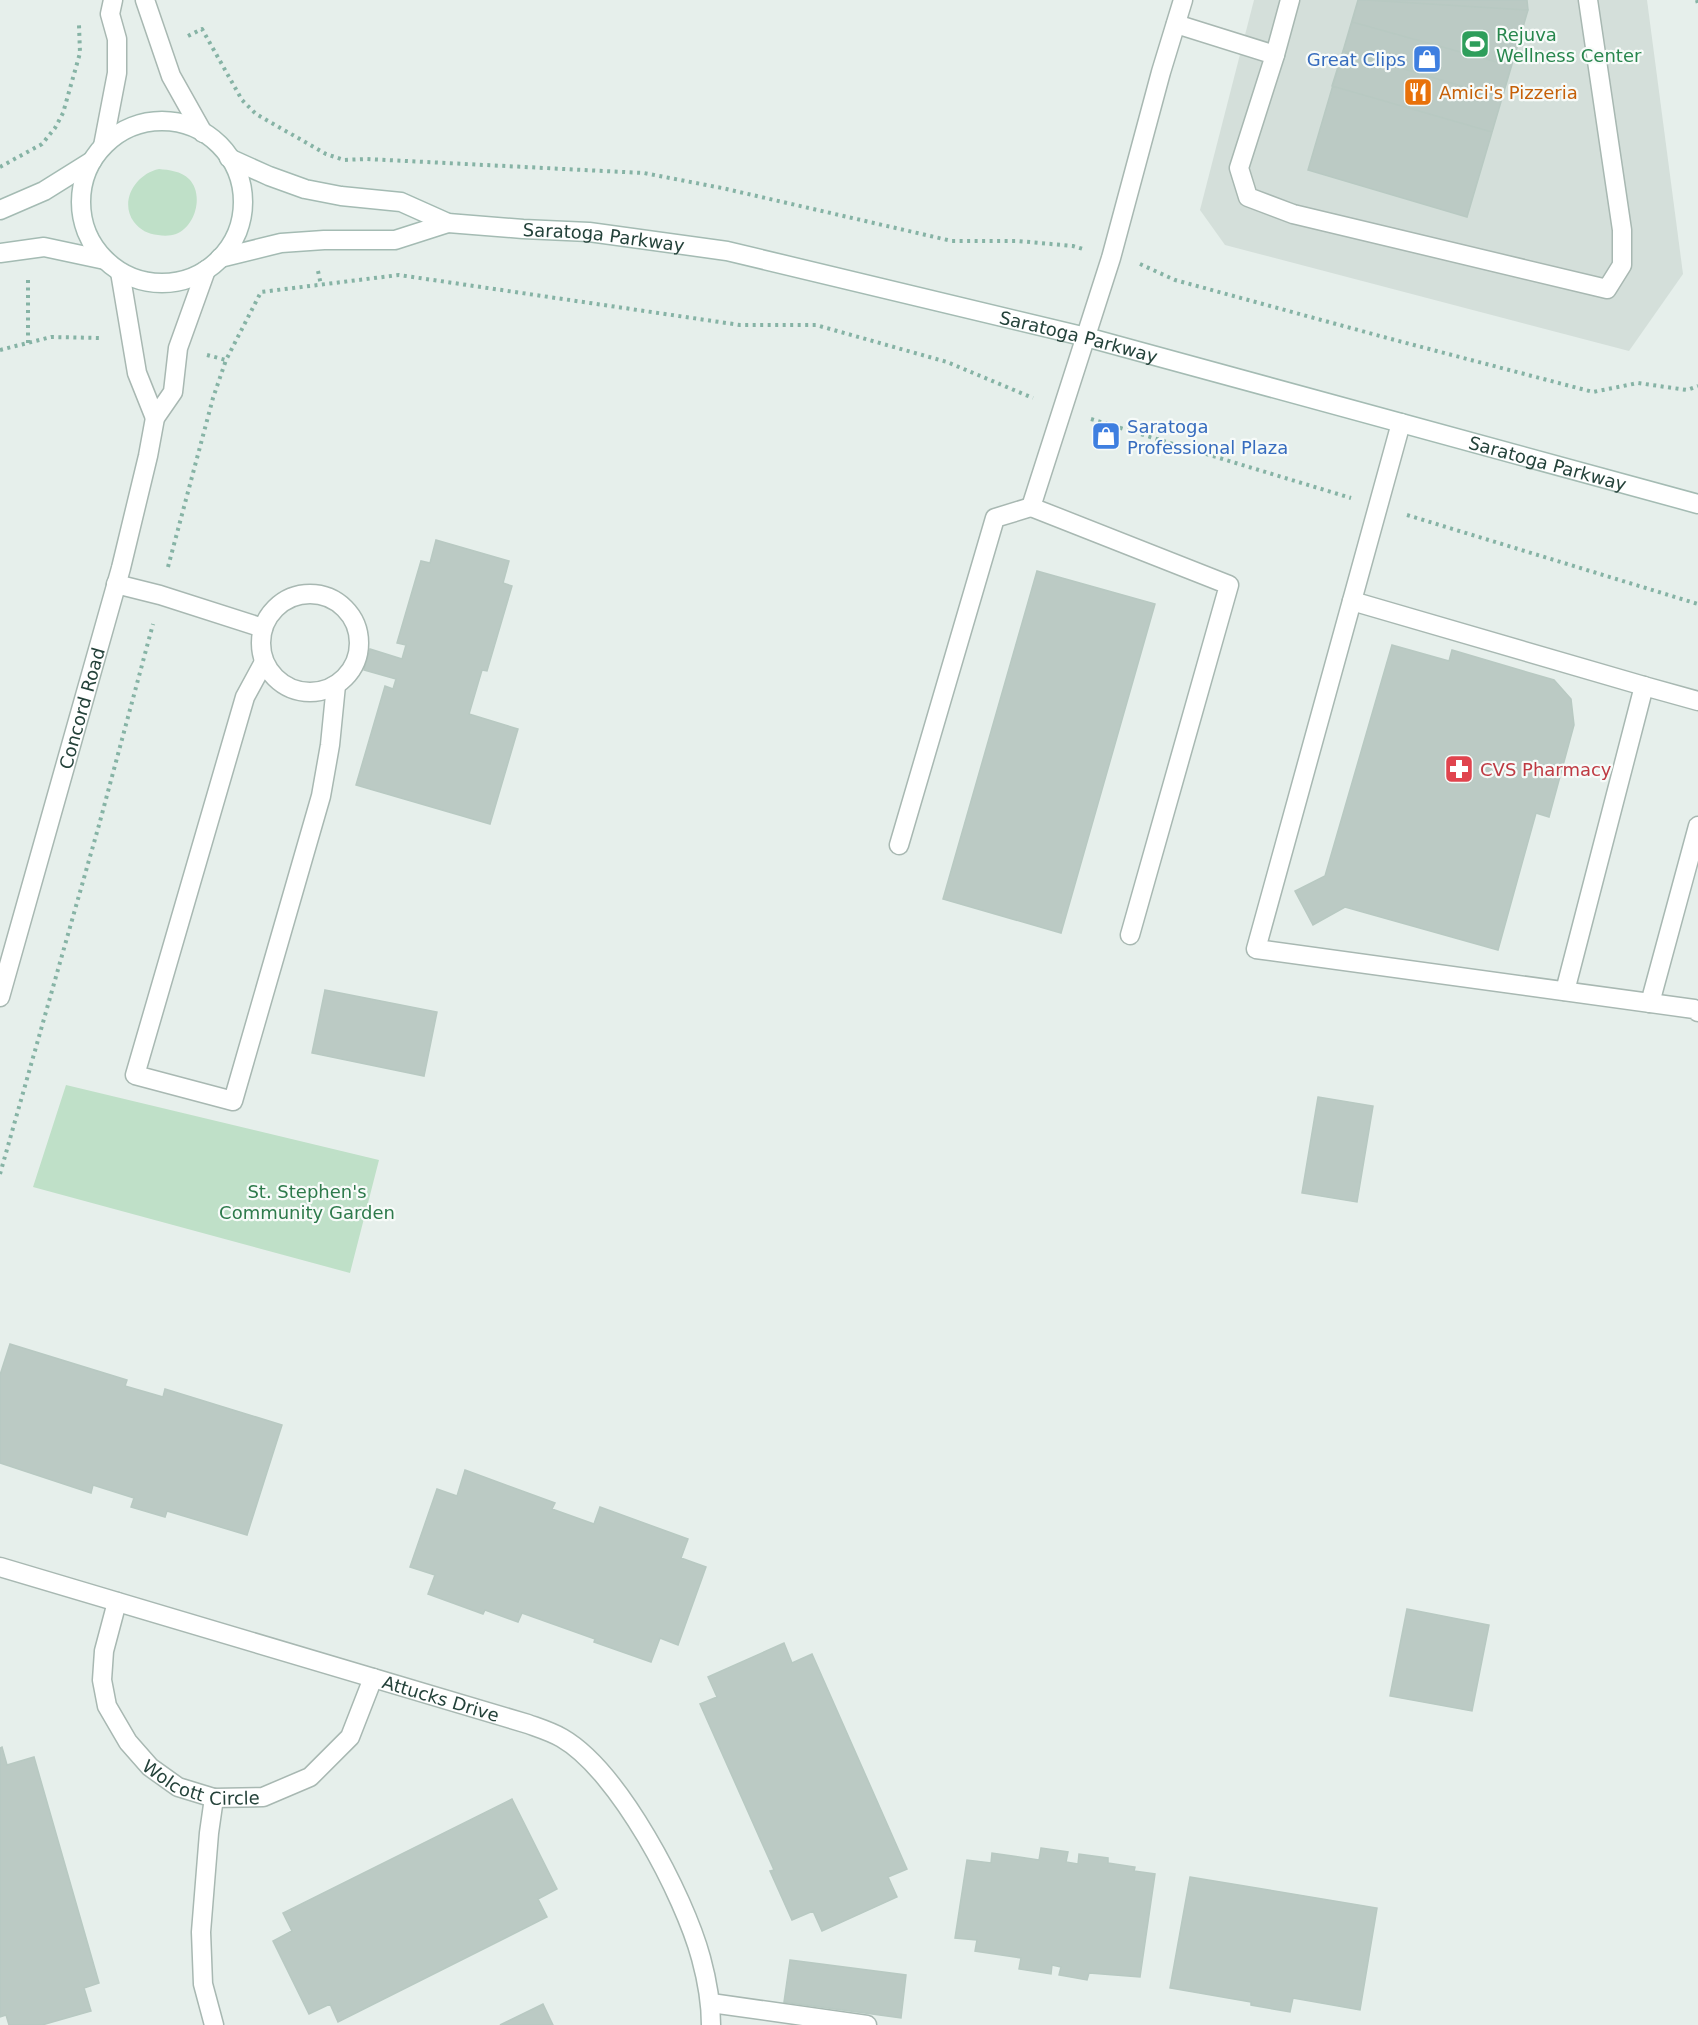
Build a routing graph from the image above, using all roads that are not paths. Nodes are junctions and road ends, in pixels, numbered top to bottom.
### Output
1 (113, 0) edge
2 (145, 0) edge
3 (1183, 0) edge
4 (1290, 0) edge
5 (1588, 0) edge
6 (1176, 24) junction
7 (1275, 55) junction
8 (203, 133) junction
9 (103, 146) junction
10 (229, 158) junction
11 (92, 161) junction
12 (0, 210) edge
13 (448, 223) junction
14 (0, 253) edge
15 (213, 264) junction
16 (113, 266) junction
17 (1086, 337) junction
18 (155, 418) junction
19 (1401, 423) junction
20 (1698, 504) edge
21 (1030, 507) junction
22 (116, 584) junction
23 (1352, 601) junction
24 (263, 628) junction
25 (264, 662) junction
26 (336, 685) junction
27 (1644, 686) junction
28 (1698, 701) edge
29 (1698, 826) edge
30 (899, 845) dead end
31 (1130, 935) dead end
32 (1565, 991) junction
33 (0, 997) edge
34 (1650, 1003) junction
35 (1698, 1012) edge
36 (0, 1568) edge
37 (117, 1602) junction
38 (373, 1678) junction
39 (214, 1797) junction
40 (711, 2003) junction
41 (214, 2025) edge
42 (711, 2025) edge
43 (867, 2025) edge

1 - 9 street
2 - 8 street
3 - 6 street
4 - 7 street
5 - 7 street
6 - 7 street
6 - 17 street
8 - 9 street
8 - 10 street
9 - 11 street
10 - 13 street, Saratoga Parkway
10 - 15 street
11 - 12 street
11 - 16 street
13 - 15 street, Saratoga Parkway
13 - 17 street, Saratoga Parkway
14 - 16 street
15 - 16 street
15 - 18 street, Concord Road
16 - 18 street
17 - 19 street, Saratoga Parkway
17 - 21 street
18 - 22 street, Concord Road
19 - 20 street, Saratoga Parkway
19 - 23 street
21 - 30 street
21 - 31 street
22 - 24 street
22 - 33 street, Concord Road
23 - 27 street
23 - 32 street
24 - 25 street
24 - 26 street
25 - 26 street
25 - 26 street
27 - 28 street
27 - 32 street
29 - 34 street
32 - 34 street
34 - 35 street
36 - 37 street, Attucks Drive
37 - 38 street, Attucks Drive
37 - 39 street, Wolcott Circle
38 - 39 street, Wolcott Circle
38 - 40 street, Attucks Drive
39 - 41 street
40 - 42 street, Attucks Drive
40 - 43 street

